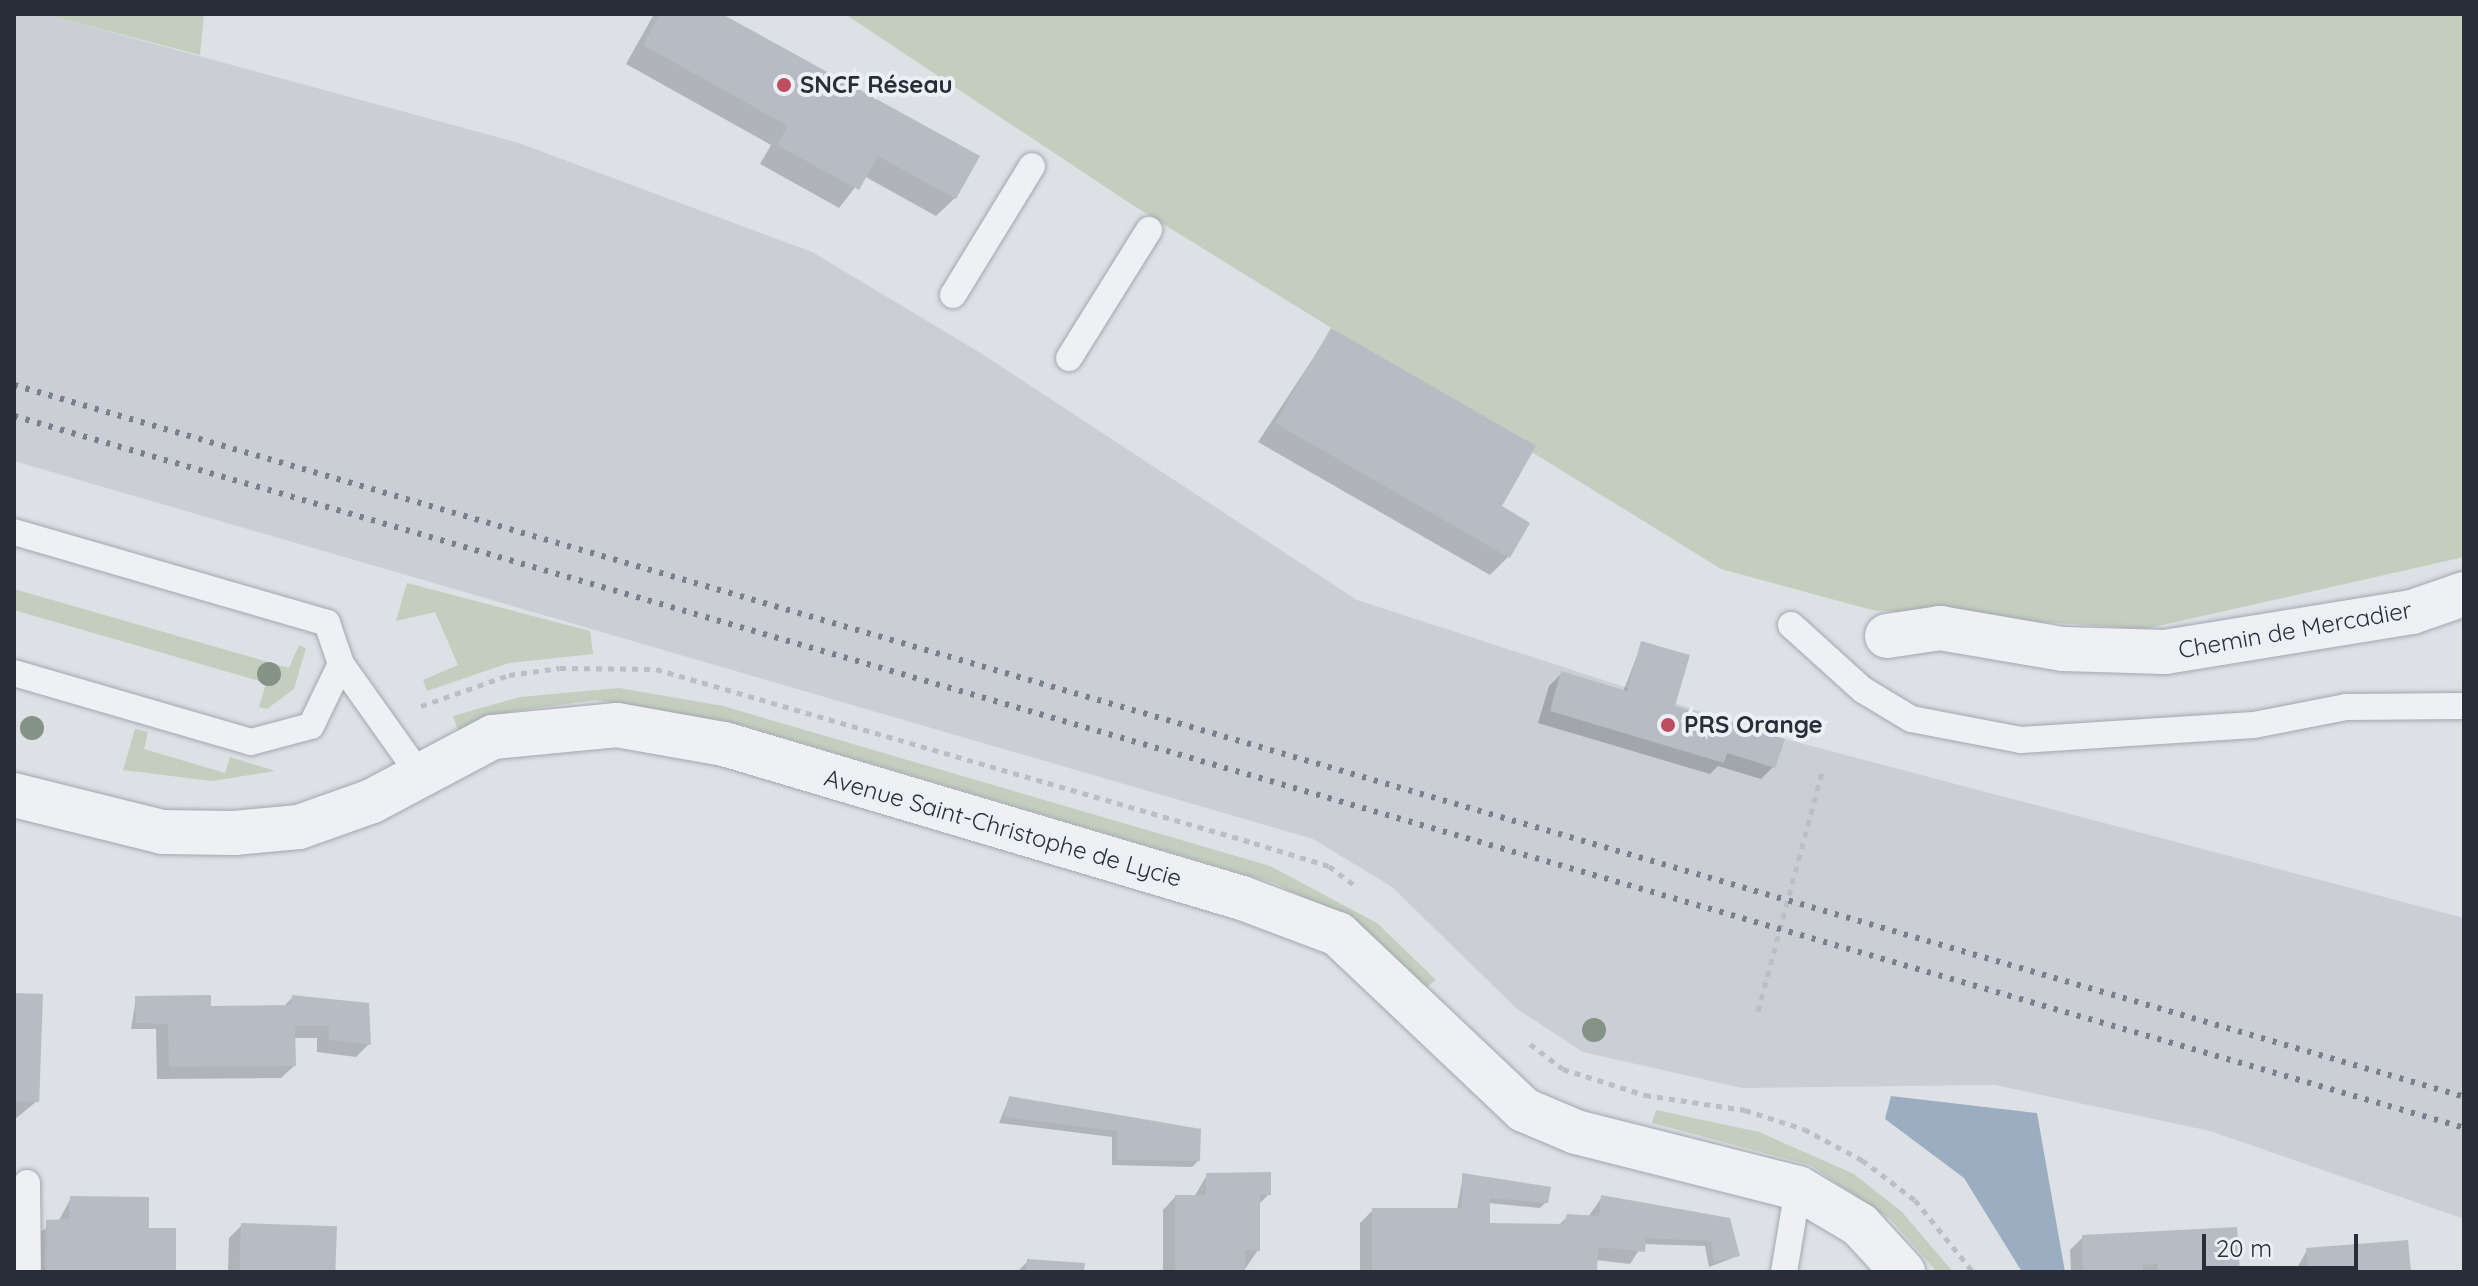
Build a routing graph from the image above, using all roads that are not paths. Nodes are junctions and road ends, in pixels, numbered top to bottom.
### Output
1 (1032, 166) dead end
2 (1149, 230) dead end
3 (953, 295) dead end
4 (1069, 358) dead end
5 (14, 532) edge
6 (2464, 594) edge
7 (1791, 625) dead end
8 (1887, 636) dead end
9 (341, 664) junction
10 (14, 673) edge
11 (2464, 706) edge
12 (420, 775) junction
13 (14, 795) edge
14 (27, 1183) dead end
15 (1798, 1188) junction
16 (28, 1272) edge
17 (1784, 1272) edge
18 (1903, 1272) edge

1 - 3 lane
2 - 4 lane
5 - 9 lane
6 - 8 street, Chemin de Mercadier
7 - 11 lane
9 - 10 lane
9 - 12 lane
12 - 13 street, Avenue Saint-Christophe de Lycie
12 - 15 street, Avenue Saint-Christophe de Lycie
14 - 16 lane
15 - 17 lane
15 - 18 street, Avenue Saint-Christophe de Lycie

